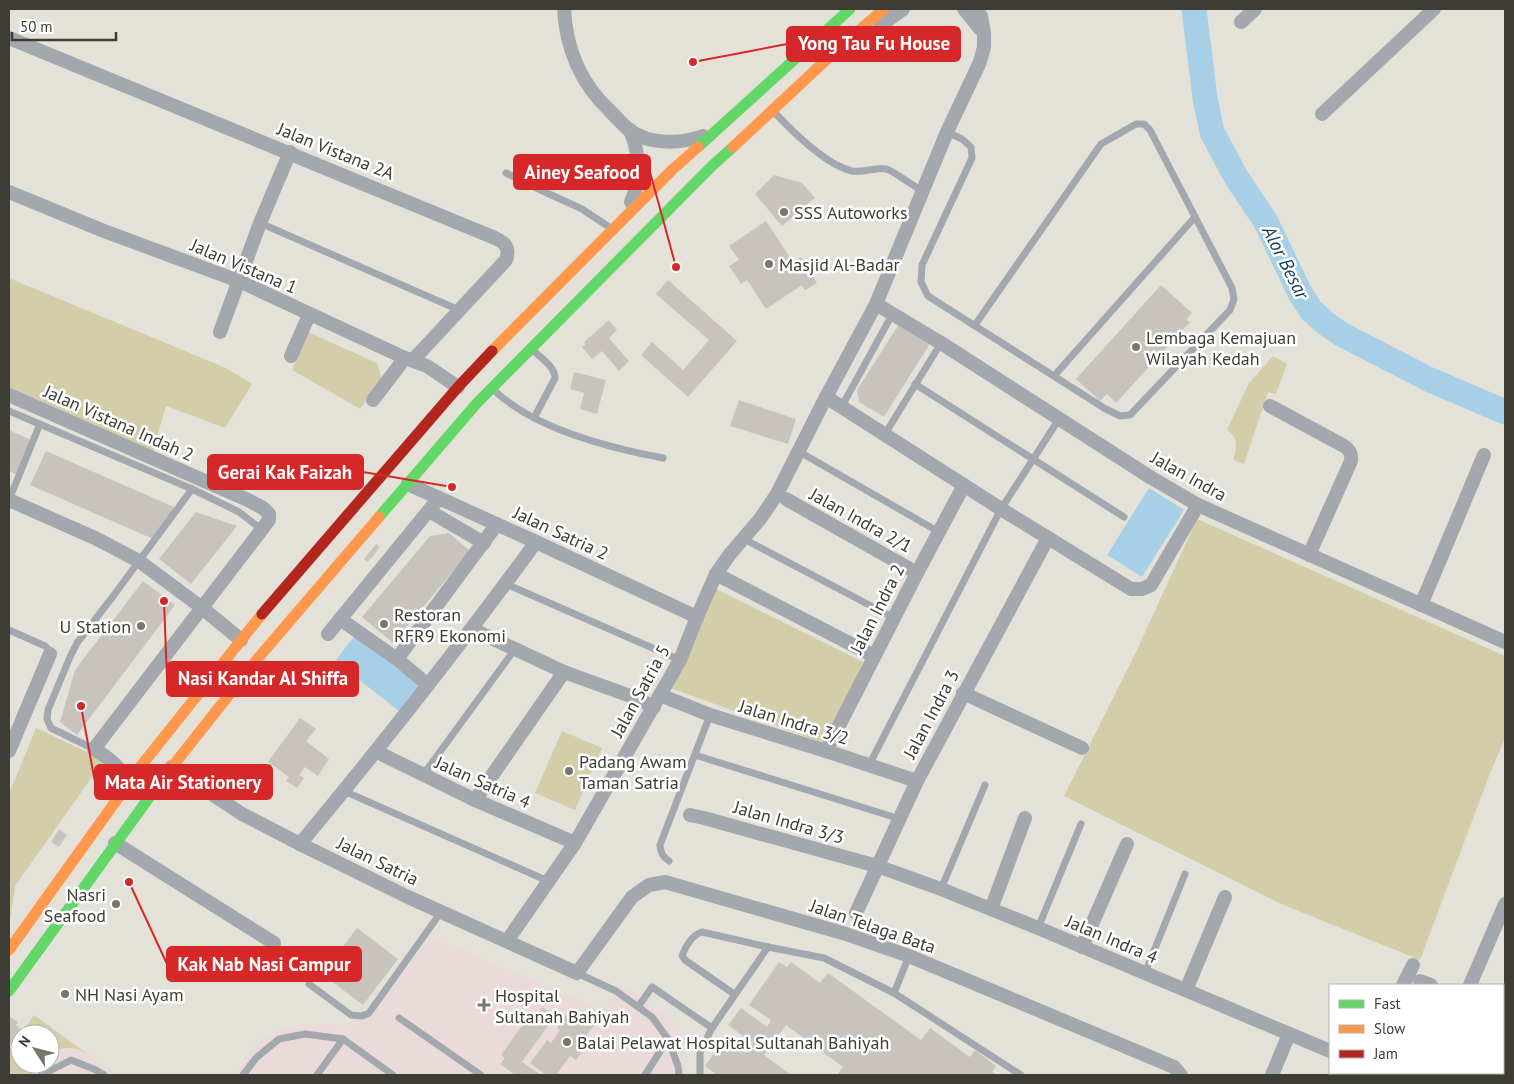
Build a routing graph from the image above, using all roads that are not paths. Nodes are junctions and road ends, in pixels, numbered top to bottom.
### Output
1 (564, 9) edge
2 (850, 9) edge
3 (884, 9) edge
4 (903, 9) edge
5 (964, 9) edge
6 (976, 9) edge
7 (1255, 9) edge
8 (1434, 9) edge
9 (1241, 22) dead end
10 (984, 33) junction
11 (9, 38) edge
12 (841, 46) junction
13 (772, 110) junction
14 (1322, 114) dead end
15 (630, 130) junction
16 (715, 130) junction
17 (947, 132) junction
18 (290, 152) junction
19 (506, 173) dead end
20 (922, 191) junction
21 (9, 192) edge
22 (1195, 217) junction
23 (260, 223) junction
24 (612, 230) junction
25 (239, 281) junction
26 (876, 304) junction
27 (459, 310) junction
28 (893, 314) junction
29 (309, 315) junction
30 (975, 325) junction
31 (220, 332) dead end
32 (941, 343) junction
33 (531, 348) junction
34 (292, 356) dead end
35 (409, 359) junction
36 (1054, 376) junction
37 (915, 384) junction
38 (458, 387) junction
39 (492, 388) junction
40 (9, 395) edge
41 (826, 397) junction
42 (373, 400) dead end
43 (842, 406) junction
44 (1270, 406) dead end
45 (9, 411) edge
46 (534, 418) junction
47 (1059, 419) junction
48 (40, 424) junction
49 (885, 434) junction
50 (798, 452) junction
51 (1484, 455) dead end
52 (663, 458) dead end
53 (1034, 459) junction
54 (408, 484) junction
55 (964, 485) junction
56 (192, 489) junction
57 (439, 498) junction
58 (9, 500) edge
59 (786, 500) dead end
60 (1198, 506) junction
61 (1001, 509) junction
62 (429, 510) junction
63 (1124, 517) dead end
64 (497, 524) junction
65 (261, 529) junction
66 (939, 532) junction
67 (1048, 538) junction
68 (744, 539) junction
69 (536, 542) junction
70 (484, 543) junction
71 (1309, 555) junction
72 (139, 561) junction
73 (917, 573) junction
74 (716, 574) junction
75 (506, 584) junction
76 (1421, 605) junction
77 (201, 607) junction
78 (697, 616) junction
79 (894, 618) junction
80 (340, 619) junction
81 (472, 629) junction
82 (9, 630) edge
83 (328, 634) dead end
84 (241, 640) junction
85 (1505, 642) edge
86 (515, 648) junction
87 (50, 654) joint
88 (874, 656) junction
89 (397, 659) junction
90 (680, 660) junction
91 (564, 672) junction
92 (428, 685) junction
93 (963, 693) junction
94 (657, 701) junction
95 (710, 715) junction
96 (1082, 748) dead end
97 (94, 749) junction
98 (826, 750) junction
99 (9, 751) edge
100 (377, 752) junction
101 (695, 756) junction
102 (869, 765) junction
103 (171, 767) junction
104 (423, 775) junction
105 (917, 781) junction
106 (129, 783) junction
107 (985, 785) dead end
108 (344, 791) junction
109 (476, 800) junction
110 (674, 809) junction
111 (690, 815) joint
112 (1025, 818) dead end
113 (900, 819) junction
114 (1081, 824) dead end
115 (115, 843) junction
116 (575, 843) junction
117 (300, 844) junction
118 (1127, 844) dead end
119 (669, 861) dead end
120 (877, 866) junction
121 (1184, 874) dead end
122 (548, 881) junction
123 (941, 889) junction
124 (1225, 897) dead end
125 (1505, 904) edge
126 (991, 909) junction
127 (441, 912) junction
128 (856, 913) dead end
129 (1038, 928) junction
130 (507, 941) junction
131 (274, 942) dead end
132 (768, 947) junction
133 (1082, 947) junction
134 (9, 950) edge
135 (909, 956) junction
136 (1413, 965) dead end
137 (576, 973) junction
138 (1145, 973) junction
139 (309, 984) dead end
140 (1404, 984) edge
141 (1470, 984) edge
142 (9, 990) edge
143 (1186, 990) junction
144 (894, 993) junction
145 (734, 994) junction
146 (638, 1007) junction
147 (399, 1018) dead end
148 (712, 1028) junction
149 (1289, 1034) junction
150 (343, 1039) junction
151 (668, 1039) junction
152 (1329, 1051) edge
153 (42, 1075) edge
154 (104, 1075) edge
155 (243, 1075) edge
156 (317, 1075) edge
157 (393, 1075) edge
158 (481, 1075) edge
159 (645, 1075) edge
160 (679, 1075) edge
161 (700, 1075) edge
162 (1021, 1075) edge
163 (1181, 1075) edge
164 (1272, 1075) edge

1 - 15 street
2 - 16 highway
3 - 12 highway
4 - 12 street
5 - 10 street
6 - 10 street
7 - 9 street
8 - 14 street
10 - 17 street, Jalan Satria 5
11 - 18 street, Jalan Vistana 2A
12 - 13 highway
13 - 20 lane
13 - 33 highway
15 - 16 street
15 - 24 street
16 - 24 highway
17 - 20 street, Jalan Satria 5
17 - 30 lane
18 - 23 street
18 - 27 street, Jalan Vistana 2A
19 - 24 lane
20 - 26 street, Jalan Satria 5
21 - 25 street, Jalan Vistana 1
22 - 30 lane
22 - 36 lane
22 - 36 lane
23 - 25 street
23 - 27 lane
24 - 38 highway
25 - 29 street, Jalan Vistana 1
25 - 31 street
26 - 28 street, Jalan Indra
26 - 41 street, Jalan Satria 5
27 - 35 street, Jalan Vistana 2A
28 - 32 street, Jalan Indra
28 - 43 lane
29 - 34 street
29 - 35 street, Jalan Vistana 1
30 - 36 lane
32 - 37 lane
32 - 47 street, Jalan Indra
33 - 39 highway
33 - 46 lane
35 - 38 street, Jalan Vistana 1
35 - 42 street, Jalan Vistana 2A
37 - 49 lane
37 - 53 lane
38 - 84 highway
39 - 46 lane
39 - 54 highway
40 - 65 street, Jalan Vistana Indah 2
41 - 43 street
41 - 50 street, Jalan Satria 5
43 - 49 street
44 - 71 street
45 - 48 lane
46 - 52 lane
47 - 53 lane
47 - 60 street, Jalan Indra
48 - 56 lane
48 - 58 lane
49 - 55 street
50 - 66 lane
50 - 68 street, Jalan Satria 5
51 - 76 street
53 - 61 lane
53 - 63 lane
54 - 57 street, Jalan Satria 2
54 - 103 highway
55 - 61 street
55 - 66 street, Jalan Indra 2
56 - 65 lane
56 - 72 lane
57 - 62 street
57 - 64 street, Jalan Satria 2
58 - 72 street
59 - 73 street, Jalan Indra 2/1
60 - 67 street
60 - 71 street, Jalan Indra
61 - 67 street
61 - 102 lane
62 - 70 street
62 - 80 street
64 - 69 street, Jalan Satria 2
64 - 70 street
65 - 77 street
66 - 73 street, Jalan Indra 2
67 - 93 street, Jalan Indra 3
68 - 74 street, Jalan Satria 5
68 - 79 lane
69 - 75 street
69 - 78 street, Jalan Satria 2
70 - 89 street
71 - 76 street, Jalan Indra
72 - 77 street
72 - 97 lane
73 - 79 street, Jalan Indra 2
74 - 78 street, Jalan Satria 5
74 - 88 street
75 - 81 street
75 - 90 lane
76 - 85 street, Jalan Indra
77 - 84 street
77 - 97 street
78 - 90 street, Jalan Satria 5
79 - 88 street, Jalan Indra 2
80 - 83 street
80 - 89 street
81 - 86 street, Jalan Indra 3/2
81 - 92 street
82 - 87 lane
84 - 106 highway
86 - 91 street, Jalan Indra 3/2
86 - 104 lane
87 - 99 street
88 - 98 street, Jalan Indra 2
89 - 92 street
90 - 94 street, Jalan Satria 5
91 - 94 street, Jalan Indra 3/2
91 - 109 street
92 - 100 street
93 - 96 street
93 - 105 street, Jalan Indra 3
94 - 95 street, Jalan Indra 3/2
94 - 116 street, Jalan Satria 5
95 - 98 street, Jalan Indra 3/2
95 - 101 lane
97 - 106 street
98 - 102 street, Jalan Indra 3/2
100 - 104 street, Jalan Satria 4
100 - 108 street
101 - 110 lane
101 - 113 lane
102 - 105 street, Jalan Indra 3/2
103 - 115 highway
103 - 117 street, Jalan Satria
104 - 109 street, Jalan Satria 4
105 - 113 street, Jalan Indra 3
106 - 134 highway
107 - 123 lane
108 - 117 street
108 - 122 lane
109 - 116 street, Jalan Satria 4
110 - 111 lane
110 - 119 lane
111 - 120 street, Jalan Indra 3/3
112 - 126 street
113 - 120 street, Jalan Indra 3
114 - 129 lane
115 - 131 street
115 - 142 highway
116 - 122 street, Jalan Satria 5
117 - 127 street, Jalan Satria
118 - 133 street
120 - 123 street, Jalan Indra 4
120 - 128 street, Jalan Indra 3
121 - 138 lane
122 - 130 street, Jalan Satria 5
123 - 126 street, Jalan Indra 4
124 - 143 street
125 - 141 street
126 - 129 street, Jalan Indra 4
127 - 130 street, Jalan Satria
127 - 139 lane
129 - 133 street, Jalan Indra 4
130 - 137 street, Jalan Satria
132 - 144 lane
132 - 145 lane
132 - 145 lane
133 - 138 street, Jalan Indra 4
135 - 137 street, Jalan Telaga Bata
135 - 144 lane
135 - 163 street, Jalan Telaga Bata
136 - 140 street
137 - 146 lane
138 - 143 street, Jalan Indra 4
143 - 149 street, Jalan Indra 4
144 - 162 lane
145 - 148 lane
146 - 148 lane
146 - 151 lane
147 - 158 lane
148 - 161 lane
149 - 152 street, Jalan Indra 4
149 - 164 street
150 - 155 lane
150 - 156 lane
150 - 157 lane
151 - 159 lane
151 - 160 lane
153 - 154 lane

